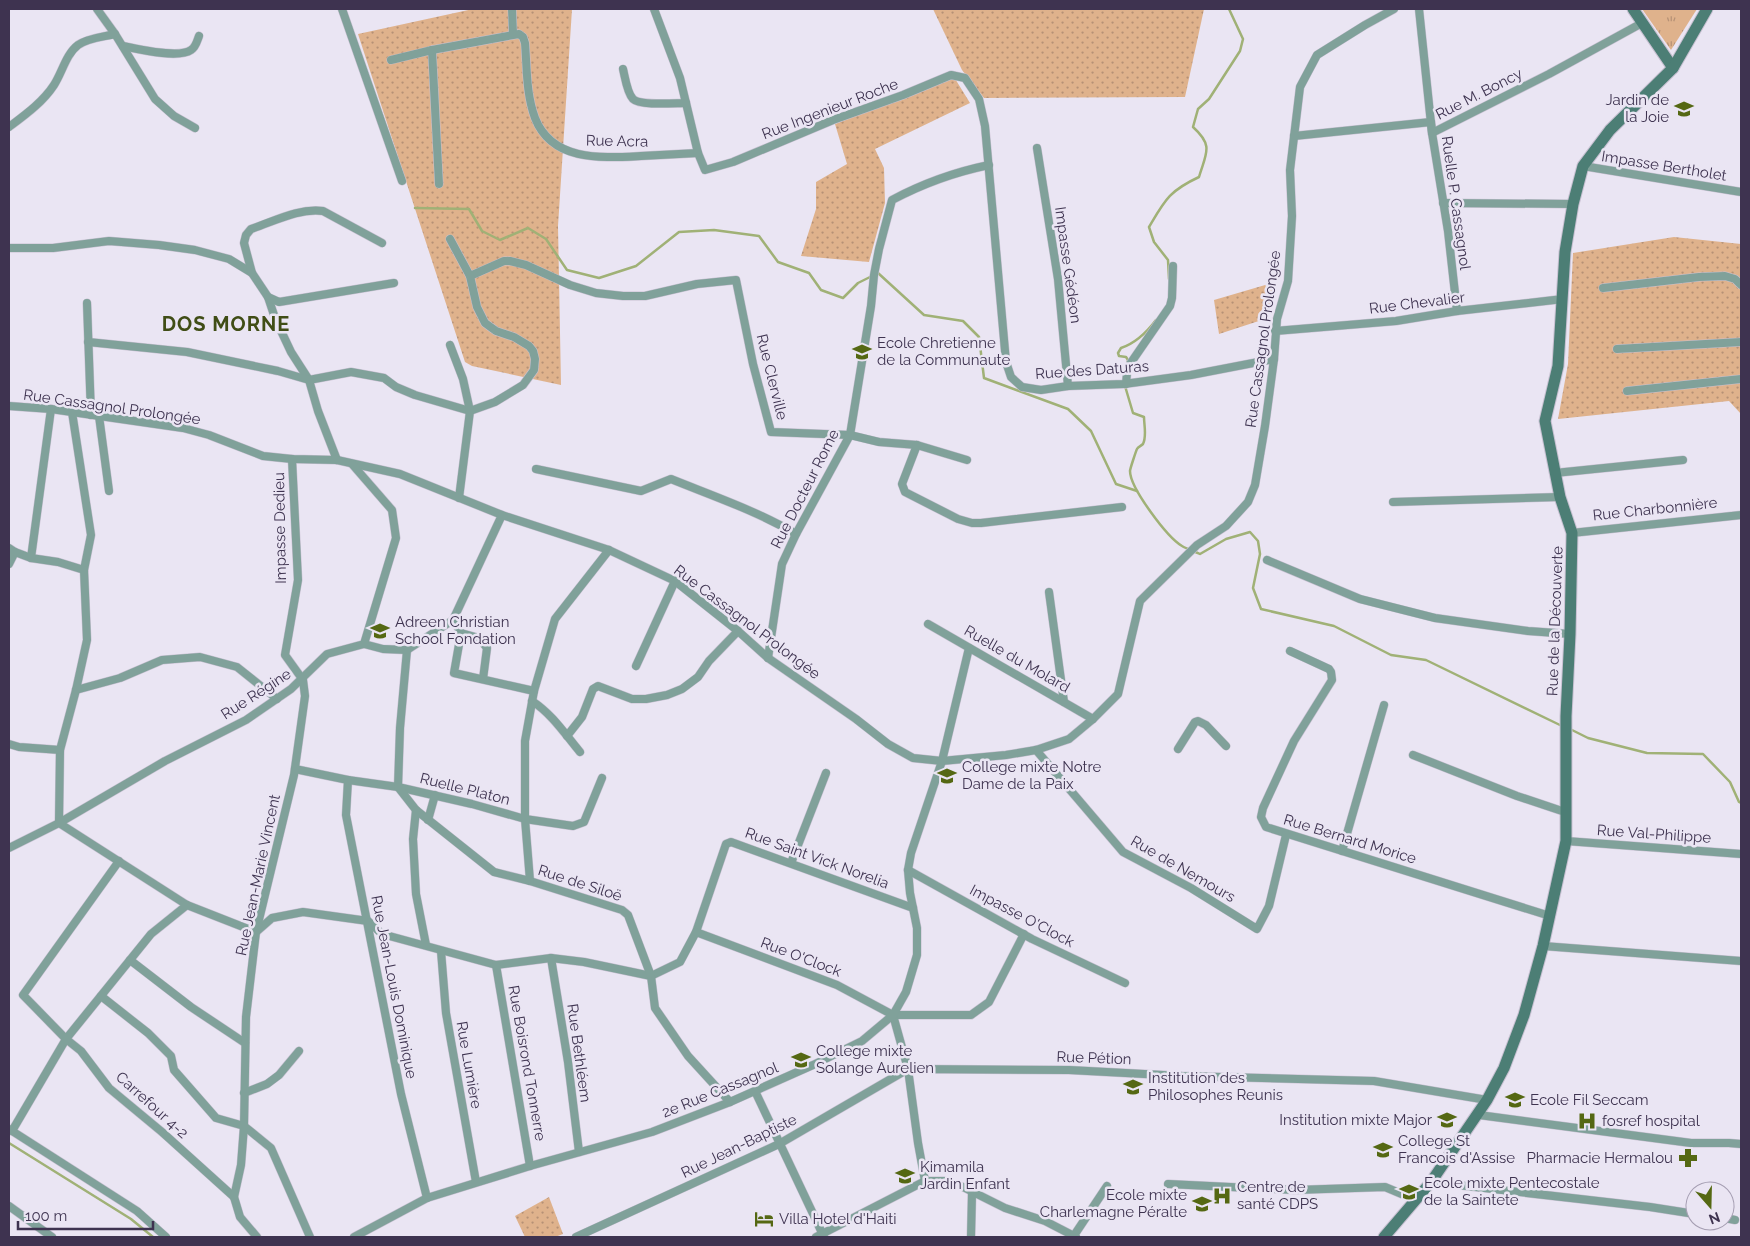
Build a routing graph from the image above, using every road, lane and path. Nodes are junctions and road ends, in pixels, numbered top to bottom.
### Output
1 (96, 9) edge
2 (342, 9) edge
3 (512, 9) edge
4 (654, 9) edge
5 (1394, 9) edge
6 (1420, 9) edge
7 (1633, 9) edge
8 (1707, 9) edge
9 (1642, 23) junction
10 (115, 34) junction
11 (513, 34) junction
12 (199, 36) dead end
13 (123, 46) junction
14 (432, 50) junction
15 (391, 60) dead end
16 (1673, 68) junction
17 (623, 69) dead end
18 (965, 78) joint
19 (686, 103) junction
20 (1431, 122) junction
21 (9, 127) edge
22 (195, 128) dead end
23 (1432, 134) junction
24 (1294, 136) junction
25 (1038, 148) dead end
26 (698, 153) junction
27 (989, 165) junction
28 (1583, 166) junction
29 (402, 180) dead end
30 (439, 184) dead end
31 (1741, 192) edge
32 (1443, 203) junction
33 (1573, 204) junction
34 (450, 239) dead end
35 (382, 243) dead end
36 (9, 248) edge
37 (1172, 266) dead end
38 (252, 273) junction
39 (470, 276) junction
40 (394, 283) dead end
41 (1741, 285) edge
42 (1603, 288) dead end
43 (268, 297) junction
44 (1563, 299) junction
45 (87, 303) dead end
46 (1457, 311) junction
47 (1275, 332) junction
48 (88, 342) junction
49 (1741, 342) edge
50 (450, 345) dead end
51 (1617, 349) dead end
52 (1274, 359) junction
53 (1741, 379) edge
54 (309, 380) junction
55 (1126, 384) junction
56 (1068, 386) junction
57 (1627, 391) dead end
58 (9, 406) edge
59 (51, 409) junction
60 (470, 411) junction
61 (72, 412) junction
62 (95, 416) junction
63 (850, 435) junction
64 (917, 444) junction
65 (292, 459) junction
66 (337, 460) junction
67 (966, 460) dead end
68 (1683, 460) dead end
69 (351, 463) junction
70 (536, 469) dead end
71 (1555, 473) junction
72 (109, 491) dead end
73 (1560, 497) junction
74 (459, 498) junction
75 (1393, 502) dead end
76 (1122, 508) dead end
77 (502, 515) junction
78 (1741, 515) edge
79 (1572, 533) junction
80 (796, 534) junction
81 (12, 550) edge
82 (609, 550) junction
83 (31, 558) junction
84 (1267, 560) dead end
85 (9, 564) edge
86 (84, 570) junction
87 (676, 581) junction
88 (1049, 592) dead end
89 (454, 620) junction
90 (928, 624) dead end
91 (738, 631) junction
92 (461, 633) junction
93 (1570, 634) junction
94 (364, 644) junction
95 (969, 648) junction
96 (407, 650) junction
97 (1290, 651) dead end
98 (768, 658) junction
99 (636, 666) dead end
100 (483, 679) junction
101 (302, 680) junction
102 (76, 690) junction
103 (534, 690) junction
104 (276, 699) junction
105 (532, 701) junction
106 (1064, 702) junction
107 (1384, 705) dead end
108 (1093, 719) junction
109 (567, 736) junction
110 (9, 744) edge
111 (1226, 746) dead end
112 (1178, 749) dead end
113 (60, 750) junction
114 (1036, 750) junction
115 (580, 752) dead end
116 (1413, 755) dead end
117 (942, 761) junction
118 (295, 769) junction
119 (826, 773) dead end
120 (602, 778) dead end
121 (348, 780) junction
122 (398, 787) junction
123 (435, 796) junction
124 (416, 810) junction
125 (1565, 812) junction
126 (525, 819) junction
127 (428, 820) junction
128 (59, 823) junction
129 (1286, 835) junction
130 (1566, 841) junction
131 (9, 848) edge
132 (1342, 850) junction
133 (1741, 854) edge
134 (119, 861) junction
135 (791, 862) junction
136 (908, 870) junction
137 (530, 881) junction
138 (187, 905) junction
139 (913, 908) junction
140 (1550, 916) junction
141 (368, 921) junction
142 (256, 932) junction
143 (696, 932) junction
144 (1024, 934) junction
145 (426, 945) junction
146 (1543, 946) junction
147 (441, 951) junction
148 (551, 958) junction
149 (130, 960) junction
150 (1741, 961) edge
151 (496, 965) junction
152 (651, 976) junction
153 (1125, 983) dead end
154 (101, 996) junction
155 (894, 1015) junction
156 (66, 1039) junction
157 (245, 1043) junction
158 (299, 1051) dead end
159 (908, 1069) junction
160 (755, 1091) junction
161 (244, 1093) junction
162 (1488, 1100) junction
163 (730, 1102) junction
164 (1479, 1115) junction
165 (244, 1126) junction
166 (10, 1130) edge
167 (779, 1144) junction
168 (1741, 1144) edge
169 (578, 1152) junction
170 (530, 1166) junction
171 (925, 1181) junction
172 (476, 1182) junction
173 (1431, 1182) junction
174 (1168, 1184) dead end
175 (1107, 1186) dead end
176 (972, 1192) junction
177 (234, 1197) junction
178 (427, 1198) junction
179 (1416, 1200) junction
180 (9, 1206) edge
181 (1685, 1212) edge
182 (821, 1236) edge
183 (52, 1237) edge
184 (166, 1237) edge
185 (257, 1237) edge
186 (310, 1237) edge
187 (354, 1237) edge
188 (579, 1237) edge
189 (970, 1237) edge
190 (1074, 1237) edge
191 (1384, 1237) edge

1 - 10 street
2 - 29 street
3 - 11 street
4 - 19 street
5 - 24 street, Rue Cassagnol Prolongée
6 - 20 street, Ruelle P. Cassagnol
7 - 9 street
8 - 16 street, Rue de la Découverte
9 - 16 street
9 - 23 street, Rue M. Boncy
10 - 13 street
10 - 21 street
11 - 14 street
11 - 26 street, Rue Acra
12 - 13 street
13 - 22 street
14 - 15 street
14 - 30 street
16 - 28 street, Rue de la Découverte
17 - 19 street
18 - 26 street, Rue Ingenieur Roche
18 - 27 street, Rue des Daturas
19 - 26 street
20 - 23 street, Ruelle P. Cassagnol
20 - 24 street, Rue M. Boncy
23 - 32 street, Ruelle P. Cassagnol
24 - 47 street, Rue Cassagnol Prolongée
25 - 56 street, Impasse Gédéon
27 - 56 street, Rue des Daturas
27 - 63 street, Rue Docteur Rome
28 - 31 street, Impasse Bertholet
28 - 33 street, Rue de la Découverte
32 - 33 street
32 - 46 street, Ruelle P. Cassagnol
33 - 44 street, Rue de la Découverte
34 - 39 street
35 - 38 street
36 - 38 street
37 - 55 street
38 - 43 street
39 - 60 street
39 - 63 street, Rue Clerville
40 - 43 street
41 - 42 street
43 - 54 street
44 - 46 street, Rue Chevalier
44 - 71 street, Rue de la Découverte
45 - 48 street
46 - 47 street, Rue Chevalier
47 - 52 street, Rue Cassagnol Prolongée
48 - 54 street
48 - 62 street
49 - 51 street
50 - 60 street
52 - 55 street, Rue des Daturas
52 - 108 street, Rue Cassagnol Prolongée
53 - 57 street
54 - 60 street
54 - 66 street
55 - 56 street, Rue des Daturas
58 - 59 street, Rue Cassagnol Prolongée
59 - 61 street, Rue Cassagnol Prolongée
59 - 83 street
60 - 74 street
61 - 62 street, Rue Cassagnol Prolongée
61 - 86 street
62 - 65 street, Rue Cassagnol Prolongée
62 - 72 street
63 - 64 street, Rue Clerville
63 - 80 street, Rue Docteur Rome
64 - 67 street, Rue Clerville
64 - 76 street
65 - 66 street, Rue Cassagnol Prolongée
65 - 101 street, Impasse Dedieu
66 - 69 street, Rue Cassagnol Prolongée
68 - 71 street
69 - 74 street, Rue Cassagnol Prolongée
69 - 94 street
70 - 80 street
71 - 73 street, Rue de la Découverte
73 - 75 street
73 - 79 street, Rue de la Découverte
74 - 77 street, Rue Cassagnol Prolongée
77 - 82 street, Rue Cassagnol Prolongée
77 - 89 street
78 - 79 street, Rue Charbonnière
79 - 93 street, Rue de la Découverte
80 - 98 street, Rue Docteur Rome
81 - 83 street
81 - 85 street
82 - 87 street, Rue Cassagnol Prolongée
82 - 103 street
83 - 86 street
84 - 93 street
86 - 102 street
87 - 91 street, Rue Cassagnol Prolongée
87 - 99 street
88 - 106 street
89 - 92 street
89 - 96 street
90 - 95 street, Ruelle du Molard
91 - 98 street, Rue Cassagnol Prolongée
91 - 109 street
92 - 100 street
92 - 100 street
93 - 125 street, Rue de la Découverte
94 - 96 street
94 - 101 street, Rue Régine
95 - 106 street, Ruelle du Molard
95 - 117 street, 2e Rue Cassagnol
96 - 122 street
97 - 129 street, Rue Bernard Morice
98 - 117 street, Rue Cassagnol Prolongée
100 - 103 street
101 - 104 street, Rue Régine
101 - 118 street, Rue Jean-Marie Vincent
102 - 104 street
102 - 113 street
103 - 105 street
104 - 128 street, Rue Régine
105 - 109 street
105 - 126 street
106 - 108 street, Ruelle du Molard
107 - 132 street
108 - 114 street, Rue Cassagnol Prolongée
109 - 115 street
110 - 113 street
111 - 112 street
113 - 128 street
114 - 117 street, Rue Cassagnol Prolongée
114 - 129 street, Rue de Nemours
116 - 125 street
117 - 136 street, 2e Rue Cassagnol
118 - 121 street, Ruelle Platon
118 - 142 street, Rue Jean-Marie Vincent
119 - 135 street
120 - 126 street, Ruelle Platon
121 - 122 street, Ruelle Platon
121 - 141 street, Rue Jean-Louis Dominique
122 - 123 street, Ruelle Platon
122 - 124 street, Rue de Siloë
123 - 126 street, Ruelle Platon
123 - 127 street
124 - 127 street, Rue de Siloë
124 - 145 street
125 - 130 street, Rue de la Découverte
126 - 137 street
127 - 137 street, Rue de Siloë
128 - 131 street, Rue Régine
128 - 134 street
129 - 132 street, Rue Bernard Morice
130 - 133 street, Rue Val-Philippe
130 - 140 street, Rue de la Découverte
132 - 140 street, Rue Bernard Morice
134 - 138 street
134 - 156 street, Carrefour 4-2
135 - 139 street, Rue Saint Vick Norelia
135 - 143 street, Rue Saint Vick Norelia
136 - 139 street, 2e Rue Cassagnol
136 - 144 street, Impasse O'Clock
137 - 152 street, Rue de Siloë
138 - 142 street
138 - 149 street
139 - 155 street, 2e Rue Cassagnol
140 - 146 street, Rue de la Découverte
141 - 142 street
141 - 145 street
141 - 178 street, Rue Jean-Louis Dominique
142 - 157 street, Rue Jean-Marie Vincent
143 - 152 street, Rue Saint Vick Norelia
143 - 155 street, Rue O'Clock
144 - 153 street, Impasse O'Clock
144 - 155 street
145 - 147 street
146 - 150 street
146 - 162 street, Rue de la Découverte
147 - 151 street
147 - 172 street, Rue Lumière
148 - 151 street
148 - 152 street
148 - 169 street, Rue Bethléem
149 - 154 street
149 - 157 street
151 - 170 street, Rue Boisrond Tonnerre
152 - 163 street, Rue de Siloë
154 - 156 street
154 - 165 street
155 - 159 street
155 - 160 street, 2e Rue Cassagnol
156 - 166 street
156 - 177 street, Carrefour 4-2
157 - 161 street, Rue Jean-Marie Vincent
158 - 161 street
159 - 162 street, Rue Pétion
159 - 167 street, Rue Jean-Baptiste
159 - 171 street
160 - 163 street, 2e Rue Cassagnol
160 - 167 street
161 - 165 street, Rue Jean-Marie Vincent
162 - 164 street, Rue de la Découverte
163 - 169 street, 2e Rue Cassagnol
164 - 168 street
164 - 173 street, Rue de la Découverte
165 - 177 street, Rue Jean-Marie Vincent
165 - 186 street
166 - 184 street
167 - 182 street
167 - 188 street, Rue Jean-Baptiste
169 - 170 street, 2e Rue Cassagnol
170 - 172 street, 2e Rue Cassagnol
171 - 176 street
171 - 182 street
172 - 178 street, 2e Rue Cassagnol
173 - 179 street, Rue de la Découverte
173 - 181 street
174 - 179 street
175 - 190 street
176 - 189 street
176 - 190 street
177 - 185 street, Carrefour 4-2
178 - 187 street, 2e Rue Cassagnol
179 - 191 street, Rue de la Découverte
180 - 183 street

